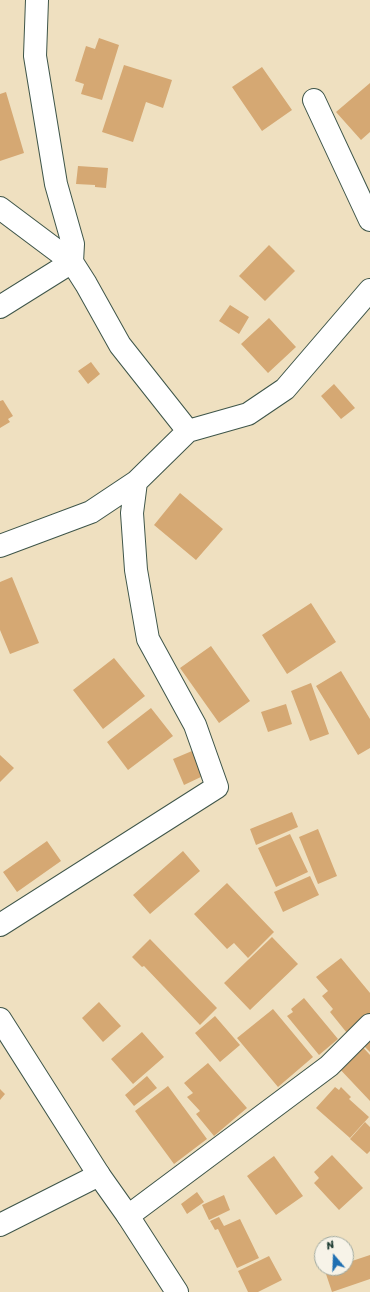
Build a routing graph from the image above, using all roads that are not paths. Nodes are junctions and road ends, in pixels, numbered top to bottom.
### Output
1 (37, 0) edge
2 (314, 100) dead end
3 (0, 208) edge
4 (370, 220) edge
5 (72, 262) junction
6 (370, 290) edge
7 (0, 308) edge
8 (188, 431) junction
9 (136, 482) junction
10 (0, 546) edge
11 (0, 925) edge
12 (0, 1019) edge
13 (370, 1024) edge
14 (99, 1175) junction
15 (128, 1216) junction
16 (0, 1226) edge
17 (177, 1292) edge

1 - 5 main road
2 - 4 main road
3 - 5 main road
5 - 7 main road
5 - 8 main road
6 - 8 main road
8 - 9 main road
9 - 10 main road
9 - 11 main road
12 - 14 main road
13 - 15 main road
14 - 15 main road
14 - 16 main road
15 - 17 main road

